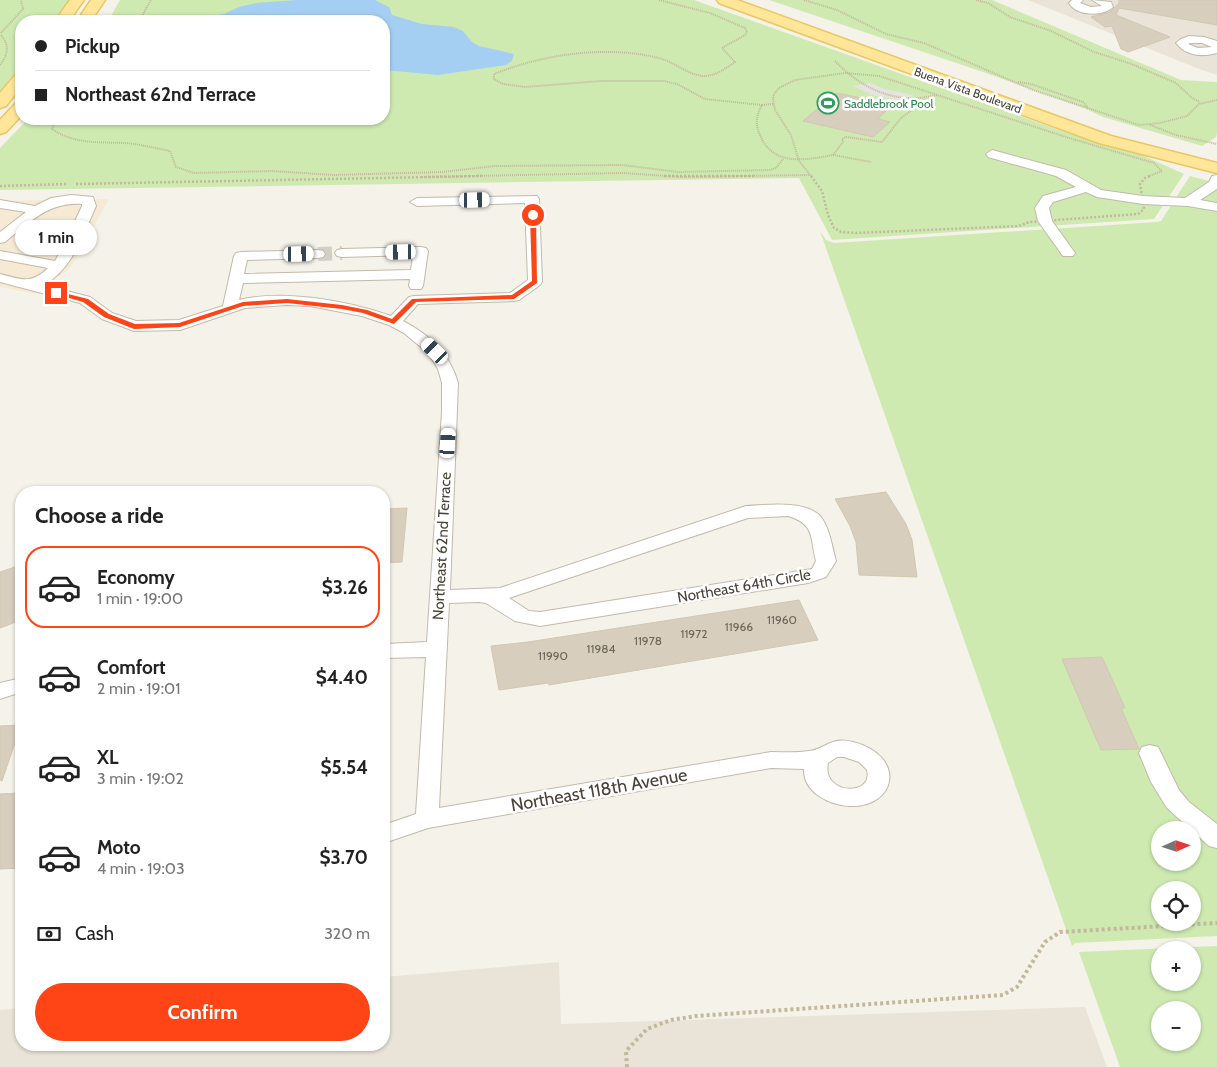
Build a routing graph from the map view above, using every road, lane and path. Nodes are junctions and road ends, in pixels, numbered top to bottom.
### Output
1 (21, 0) edge
2 (77, 0) edge
3 (98, 0) edge
4 (151, 0) edge
5 (659, 0) edge
6 (724, 0) edge
7 (750, 0) edge
8 (804, 0) edge
9 (976, 0) edge
10 (1078, 0) edge
11 (1099, 0) edge
12 (17, 15) edge
13 (66, 15) edge
14 (88, 15) edge
15 (143, 15) edge
16 (15, 17) edge
17 (0, 34) edge
18 (835, 61) dead end
19 (0, 65) edge
20 (845, 73) junction
21 (1014, 82) junction
22 (15, 84) edge
23 (937, 94) junction
24 (903, 97) junction
25 (1217, 100) edge
26 (1200, 102) junction
27 (0, 103) edge
28 (773, 104) junction
29 (762, 105) junction
30 (916, 108) junction
31 (1088, 108) junction
32 (927, 110) dead end
33 (15, 113) edge
34 (53, 125) edge
35 (1149, 125) junction
36 (0, 129) edge
37 (1217, 144) edge
38 (992, 154) dead end
39 (833, 155) junction
40 (1217, 157) edge
41 (783, 159) junction
42 (798, 160) junction
43 (871, 162) dead end
44 (1217, 168) edge
45 (810, 175) junction
46 (1217, 179) edge
47 (0, 186) edge
48 (1086, 188) junction
49 (1143, 200) junction
50 (417, 202) dead end
51 (1188, 202) junction
52 (0, 204) edge
53 (1217, 207) edge
54 (37, 210) junction
55 (1045, 221) junction
56 (0, 238) edge
57 (342, 253) tunnel mouth
58 (1068, 253) dead end
59 (318, 254) tunnel mouth
60 (0, 255) edge
61 (58, 266) junction
62 (418, 274) junction
63 (0, 278) edge
64 (236, 279) junction
65 (0, 282) edge
66 (26, 286) junction
67 (414, 300) junction
68 (230, 308) junction
69 (394, 322) junction
70 (482, 596) junction
71 (439, 597) junction
72 (437, 649) junction
73 (390, 651) edge
74 (15, 687) edge
75 (0, 691) edge
76 (1150, 753) dead end
77 (818, 758) dead end
78 (427, 819) junction
79 (390, 832) edge
80 (1217, 839) edge
81 (1217, 923) edge
82 (627, 1067) edge

1 - 12 path
2 - 13 main road
3 - 14 main road
4 - 15 path
5 - 29 path
6 - 44 main road, Buena Vista Boulevard
7 - 40 main road, Buena Vista Boulevard
8 - 21 path
9 - 26 path
10 - 11 street
16 - 17 path
17 - 19 path
18 - 20 path
20 - 23 path
20 - 24 path
20 - 28 path
21 - 31 path
21 - 31 path
22 - 27 main road
23 - 24 path
23 - 49 path
24 - 30 path
25 - 26 path
26 - 35 path
28 - 29 path
28 - 42 path
29 - 41 path
30 - 32 path
30 - 39 path
31 - 35 path
33 - 36 main road
34 - 41 path
35 - 37 path
38 - 48 street
39 - 42 path
39 - 43 path
41 - 42 path
42 - 45 path
45 - 47 path
45 - 55 path
46 - 51 street
48 - 49 street
48 - 55 street
49 - 51 street
49 - 55 path
50 - 67 street
51 - 53 street
52 - 54 street
54 - 56 street
54 - 61 street
55 - 58 street
57 - 62 street
59 - 64 street
60 - 61 street
61 - 66 street
62 - 64 street
62 - 67 street
63 - 66 street, Northeast 62nd Terrace
64 - 68 street
65 - 66 street, Northeast 62nd Terrace
66 - 68 street, Northeast 62nd Terrace
67 - 69 street
68 - 69 street, Northeast 62nd Terrace
69 - 71 street, Northeast 62nd Terrace
70 - 70 street, Northeast 64th Circle
70 - 71 street, Northeast 64th Circle
71 - 72 street, Northeast 62nd Terrace
72 - 73 street
72 - 78 street, Northeast 62nd Terrace
74 - 75 street
76 - 80 street
77 - 78 street, Northeast 118th Avenue
78 - 79 street, Northeast 118th Avenue
81 - 82 path

